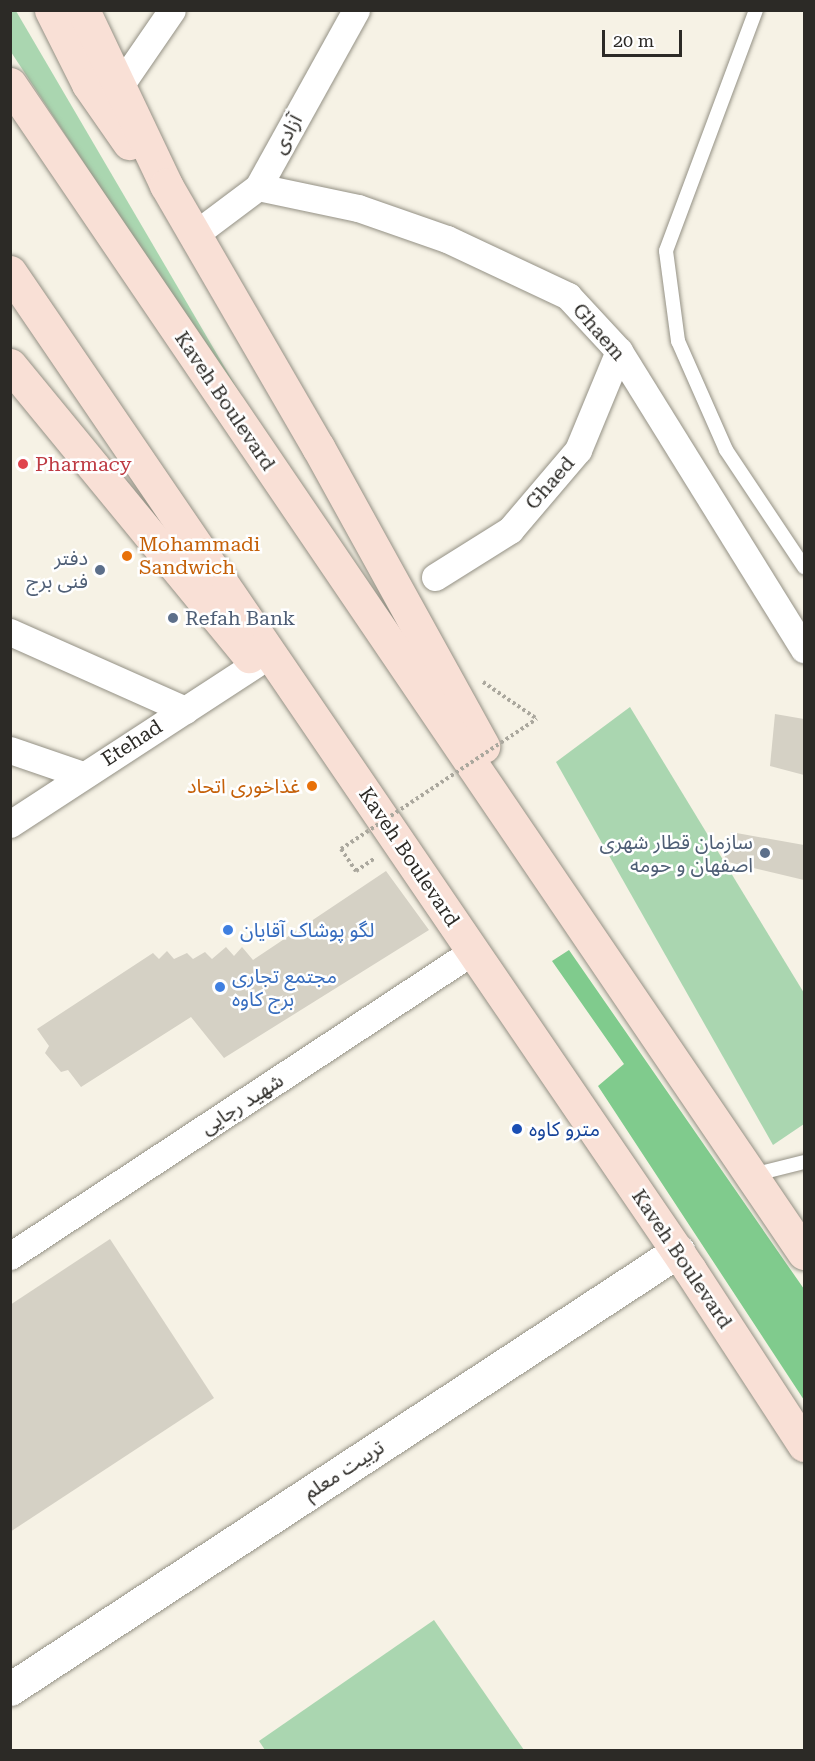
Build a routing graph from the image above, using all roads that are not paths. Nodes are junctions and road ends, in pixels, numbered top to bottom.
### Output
1 (51, 10) edge
2 (171, 10) edge
3 (356, 10) edge
4 (756, 10) edge
5 (86, 13) edge
6 (10, 84) edge
7 (119, 87) junction
8 (258, 187) junction
9 (194, 235) junction
10 (10, 272) edge
11 (619, 351) junction
12 (12, 371) edge
13 (804, 567) edge
14 (435, 577) dead end
15 (10, 632) edge
16 (804, 649) edge
17 (255, 664) junction
18 (185, 710) junction
19 (10, 750) edge
20 (83, 775) junction
21 (357, 781) junction
22 (10, 824) edge
23 (570, 906) junction
24 (473, 951) junction
25 (804, 1162) edge
26 (752, 1175) junction
27 (803, 1248) edge
28 (678, 1251) junction
29 (10, 1256) edge
30 (804, 1445) edge
31 (10, 1689) edge

1 - 9 main road
2 - 7 street
3 - 8 street, آزادی
4 - 13 lane
5 - 7 main road
6 - 23 main road, Kaveh Boulevard
7 - 9 main road
8 - 9 street, آزادی
8 - 11 street, Ghaem
9 - 23 main road
10 - 21 main road, Kaveh Boulevard
11 - 14 street, Ghaed
11 - 16 street, Ghaem
12 - 17 main road
15 - 18 street
17 - 18 street, Etehad
17 - 21 main road
18 - 20 street, Etehad
19 - 20 street
20 - 22 street, Etehad
21 - 24 main road, Kaveh Boulevard
23 - 26 main road, Kaveh Boulevard
24 - 28 main road, Kaveh Boulevard
24 - 29 street, شهید رجایی
25 - 26 lane
26 - 27 main road, Kaveh Boulevard
28 - 30 main road, Kaveh Boulevard
28 - 31 street, تربیت معلم

